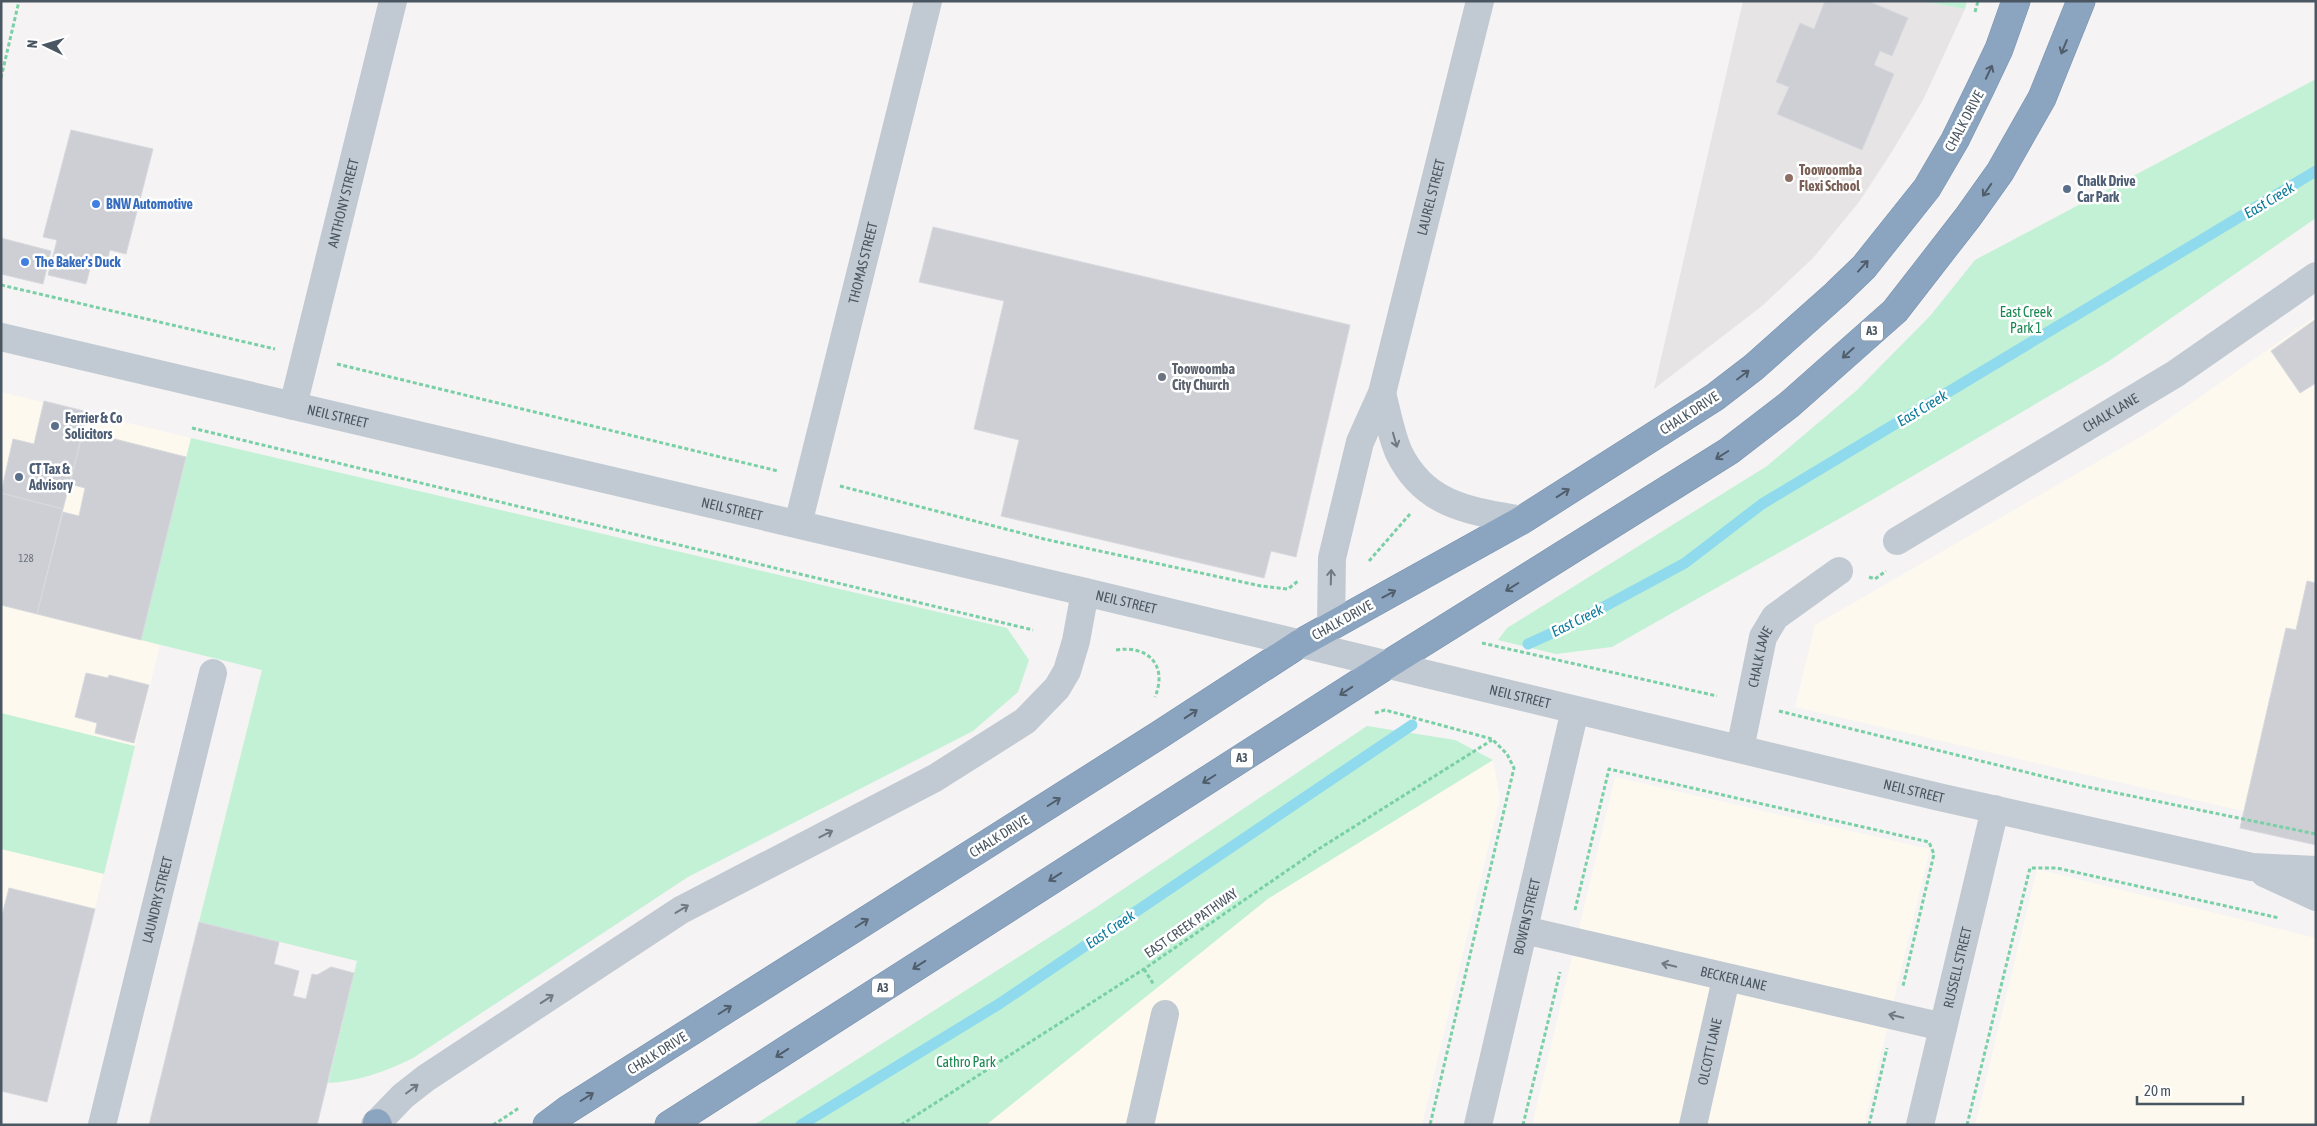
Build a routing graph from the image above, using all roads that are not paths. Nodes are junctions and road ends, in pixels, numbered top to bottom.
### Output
1 (394, 1) edge
2 (928, 1) edge
3 (1480, 1) edge
4 (2016, 1) edge
5 (2081, 1) edge
6 (2316, 276) edge
7 (1, 336) edge
8 (1382, 393) junction
9 (293, 406) junction
10 (1522, 520) junction
11 (798, 524) junction
12 (1897, 541) dead end
13 (1839, 571) dead end
14 (1085, 592) junction
15 (1331, 625) junction
16 (1299, 644) junction
17 (1387, 665) junction
18 (213, 673) dead end
19 (1576, 710) junction
20 (1740, 749) junction
21 (1995, 809) junction
22 (2252, 868) junction
23 (2316, 870) edge
24 (2316, 897) edge
25 (1524, 930) junction
26 (1726, 979) junction
27 (1165, 1014) dead end
28 (1943, 1027) junction
29 (377, 1124) edge
30 (102, 1125) edge
31 (547, 1125) edge
32 (669, 1125) edge
33 (1140, 1125) edge
34 (1478, 1125) edge
35 (1693, 1125) edge
36 (1920, 1125) edge

1 - 9 street, ANTHONY STREET
2 - 11 street, THOMAS STREET
3 - 8 street, LAUREL STREET
10 -> 4 highway, CHALK DRIVE
5 -> 17 highway, A3
6 - 12 street, CHALK LANE
7 - 9 street, NEIL STREET
8 -> 10 street
15 -> 8 street, LAUREL STREET
9 - 11 street, NEIL STREET
15 -> 10 highway, CHALK DRIVE
11 - 14 street, NEIL STREET
13 - 20 street, CHALK LANE
14 - 16 street, NEIL STREET
29 -> 14 street
15 - 16 highway, CHALK DRIVE
16 - 17 street, NEIL STREET
31 -> 16 highway, CHALK DRIVE
17 - 19 street, NEIL STREET
17 -> 32 highway, A3
18 - 30 street, LAUNDRY STREET
19 - 20 street, NEIL STREET
19 - 25 street, BOWEN STREET
20 - 21 street, NEIL STREET
21 - 22 street, NEIL STREET
21 - 28 street, RUSSELL STREET
22 - 23 street, NEIL STREET
22 - 24 street, NEIL STREET
26 -> 25 street, BECKER LANE
25 - 34 street, BOWEN STREET
28 -> 26 street, BECKER LANE
26 - 35 street, OLCOTT LANE
27 - 33 street
28 - 36 street, RUSSELL STREET

